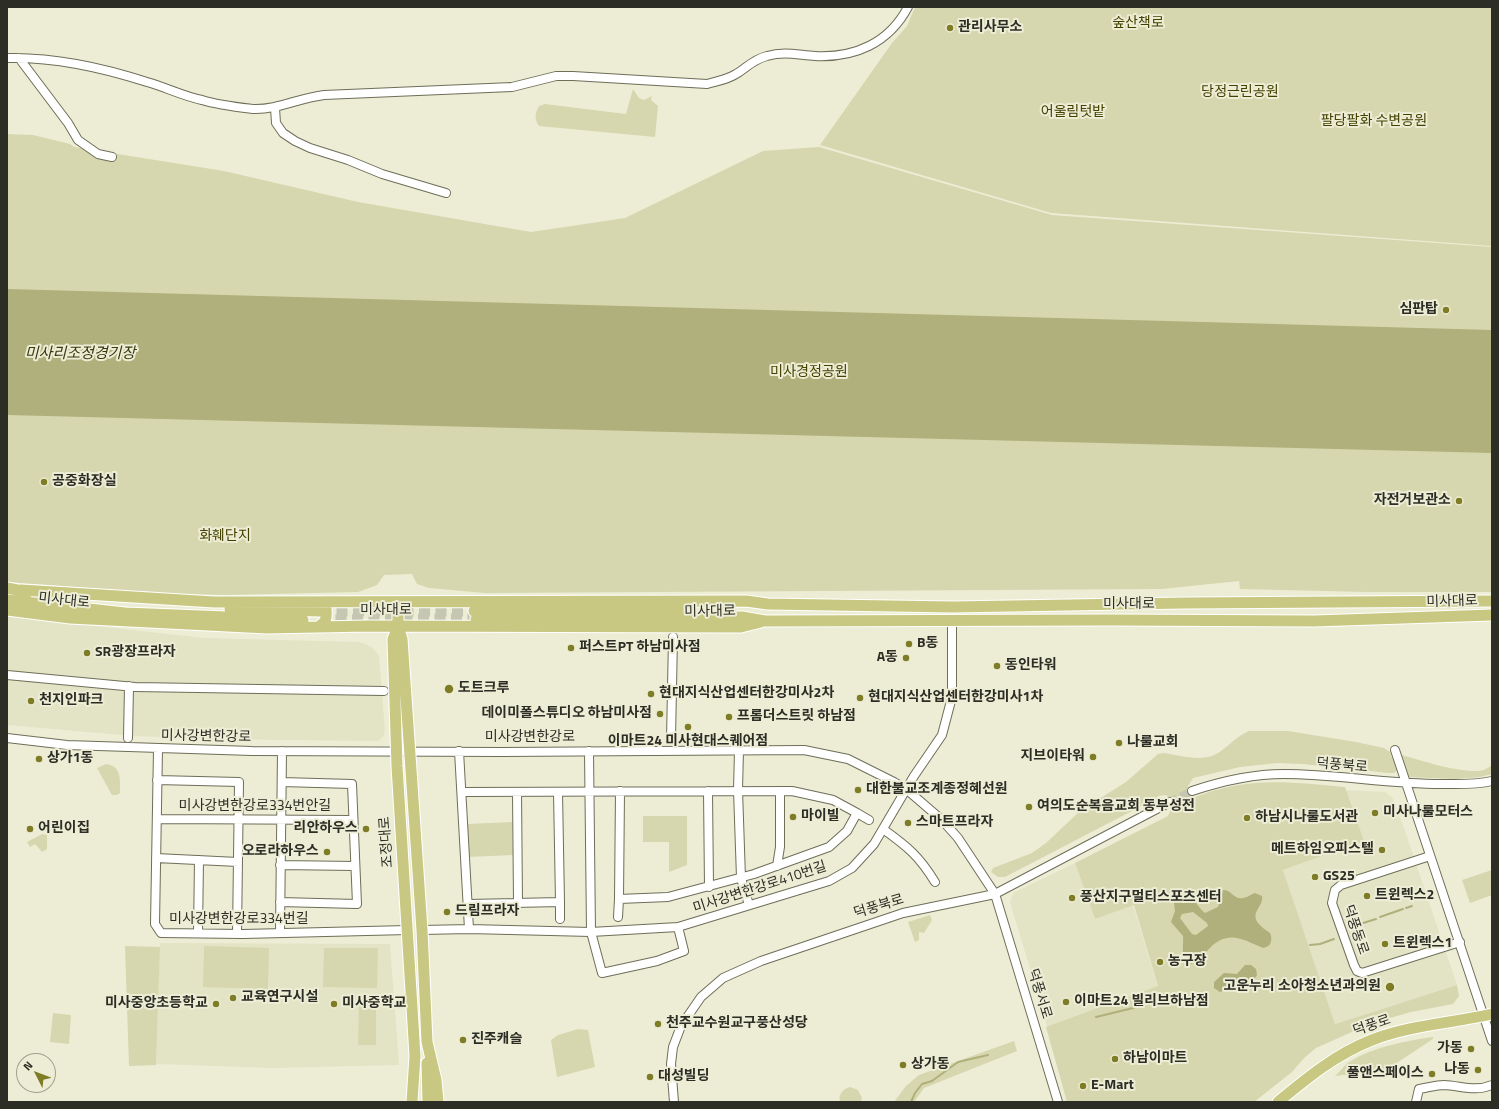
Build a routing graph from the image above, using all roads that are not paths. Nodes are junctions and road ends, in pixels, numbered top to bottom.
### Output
1 (908, 7) edge
2 (7, 58) edge
3 (19, 58) junction
4 (275, 108) junction
5 (112, 156) dead end
6 (446, 194) dead end
7 (7, 588) edge
8 (21, 590) junction
9 (7, 600) edge
10 (314, 601) junction
11 (1490, 601) edge
12 (398, 602) junction
13 (768, 604) junction
14 (7, 610) edge
15 (1490, 616) edge
16 (319, 619) junction
17 (765, 621) junction
18 (952, 621) junction
19 (398, 627) junction
20 (673, 637) dead end
21 (7, 676) edge
22 (129, 686) junction
23 (384, 691) dead end
24 (7, 738) edge
25 (128, 738) dead end
26 (671, 739) dead end
27 (158, 749) junction
28 (739, 750) junction
29 (1395, 750) dead end
30 (282, 751) junction
31 (409, 751) junction
32 (459, 751) junction
33 (589, 751) junction
34 (396, 752) junction
35 (157, 780) junction
36 (1492, 781) edge
37 (282, 782) junction
38 (1405, 783) junction
39 (906, 789) junction
40 (738, 790) junction
41 (589, 791) junction
42 (620, 791) junction
43 (708, 791) junction
44 (780, 791) junction
45 (1192, 791) tunnel mouth
46 (462, 792) junction
47 (517, 792) junction
48 (558, 792) junction
49 (1170, 802) tunnel mouth
50 (857, 813) junction
51 (157, 819) junction
52 (238, 820) junction
53 (281, 820) junction
54 (353, 820) junction
55 (869, 820) dead end
56 (883, 829) junction
57 (1430, 856) junction
58 (156, 858) junction
59 (200, 860) junction
60 (238, 862) junction
61 (280, 865) junction
62 (355, 866) junction
63 (777, 866) junction
64 (741, 878) junction
65 (935, 882) dead end
66 (709, 886) junction
67 (995, 894) junction
68 (619, 899) junction
69 (280, 902) junction
70 (518, 902) junction
71 (560, 902) junction
72 (469, 904) junction
73 (749, 905) junction
74 (618, 917) dead end
75 (560, 919) dead end
76 (678, 927) junction
77 (469, 929) junction
78 (408, 930) junction
79 (422, 930) junction
80 (591, 932) junction
81 (198, 933) junction
82 (280, 933) junction
83 (237, 934) junction
84 (1460, 942) junction
85 (1488, 1015) edge
86 (1492, 1041) edge
87 (427, 1042) junction
88 (415, 1056) junction
89 (1492, 1085) edge
90 (412, 1102) edge
91 (420, 1102) edge
92 (428, 1102) edge
93 (438, 1102) edge
94 (674, 1102) edge
95 (1058, 1102) edge
96 (1278, 1102) edge
97 (1416, 1102) edge

1 - 4 street
2 - 3 street
3 - 4 street
3 - 5 street
4 - 6 street
7 - 8 main road, 미사대로
8 - 10 main road, 미사대로
8 - 16 main road, 미사대로
9 - 16 main road, 미사대로
10 - 12 main road, 미사대로
10 - 16 main road
11 - 13 main road, 미사대로
12 - 13 main road, 미사대로
12 - 19 main road, 조정대로
13 - 17 main road, 미사대로
14 - 16 main road, 미사대로
15 - 18 main road, 미사대로
16 - 19 main road, 미사대로
17 - 18 main road, 미사대로
17 - 19 main road, 미사대로
18 - 39 street, 미사강변한강로410번길
19 - 31 main road, 조정대로
19 - 34 main road, 조정대로
20 - 26 street
21 - 22 street
22 - 23 street
22 - 25 street
24 - 27 street, 미사강변한강로
27 - 30 street, 미사강변한강로
27 - 35 street, 미사강변한강로334번길
28 - 33 street, 미사강변한강로
28 - 39 street, 미사강변한강로
28 - 40 street
29 - 38 street
30 - 34 street, 미사강변한강로
30 - 37 street
31 - 32 street, 미사강변한강로
31 - 34 street, 미사강변한강로
31 - 79 main road, 조정대로
32 - 33 street, 미사강변한강로
32 - 46 street
33 - 41 street
34 - 78 main road, 조정대로
35 - 51 street, 미사강변한강로334번길
35 - 52 street
36 - 38 street, 덕풍북로
37 - 53 street
37 - 54 street
38 - 45 street, 덕풍북로
38 - 57 street
39 - 56 street, 미사강변한강로410번길
39 - 67 street, 미사강변한강로
40 - 43 street
40 - 44 street
40 - 64 street
41 - 42 street
41 - 48 street
41 - 80 street
42 - 43 street
42 - 68 street
43 - 66 street
44 - 50 street
44 - 63 street
46 - 47 street
46 - 72 street
47 - 48 street
47 - 70 street
48 - 71 street
49 - 67 street, 덕풍북로
50 - 55 street
50 - 63 street
51 - 52 street, 미사강변한강로334번안길
51 - 58 street, 미사강변한강로334번길
52 - 53 street, 미사강변한강로334번안길
52 - 60 street
53 - 54 street, 미사강변한강로334번안길
53 - 61 street
54 - 62 street
56 - 65 street
56 - 73 street, 미사강변한강로410번길
57 - 84 street
57 - 84 street, 덕풍동로
58 - 59 street
58 - 81 street, 미사강변한강로334번길
59 - 60 street
59 - 81 street
60 - 83 street
61 - 62 street
61 - 69 street
62 - 69 street
63 - 64 street
64 - 66 street
64 - 73 street
66 - 68 street
67 - 94 street, 덕풍북로
67 - 95 street, 덕풍서로
68 - 74 street
69 - 82 street
70 - 71 street
70 - 72 street
71 - 75 street
72 - 77 street
73 - 76 street, 미사강변한강로410번길
76 - 80 street, 미사강변한강로410번길
76 - 80 street
77 - 79 street, 미사강변한강로410번길
77 - 80 street, 미사강변한강로410번길
78 - 82 street, 미사강변한강로334번길
78 - 88 main road, 조정대로
79 - 87 main road, 조정대로
81 - 83 street, 미사강변한강로334번길
82 - 83 street, 미사강변한강로334번길
84 - 85 street
85 - 86 street
85 - 96 main road, 덕풍로
87 - 92 main road, 조정대로
87 - 93 main road, 조정대로
88 - 90 main road, 조정대로
88 - 91 main road, 조정대로
89 - 97 street

